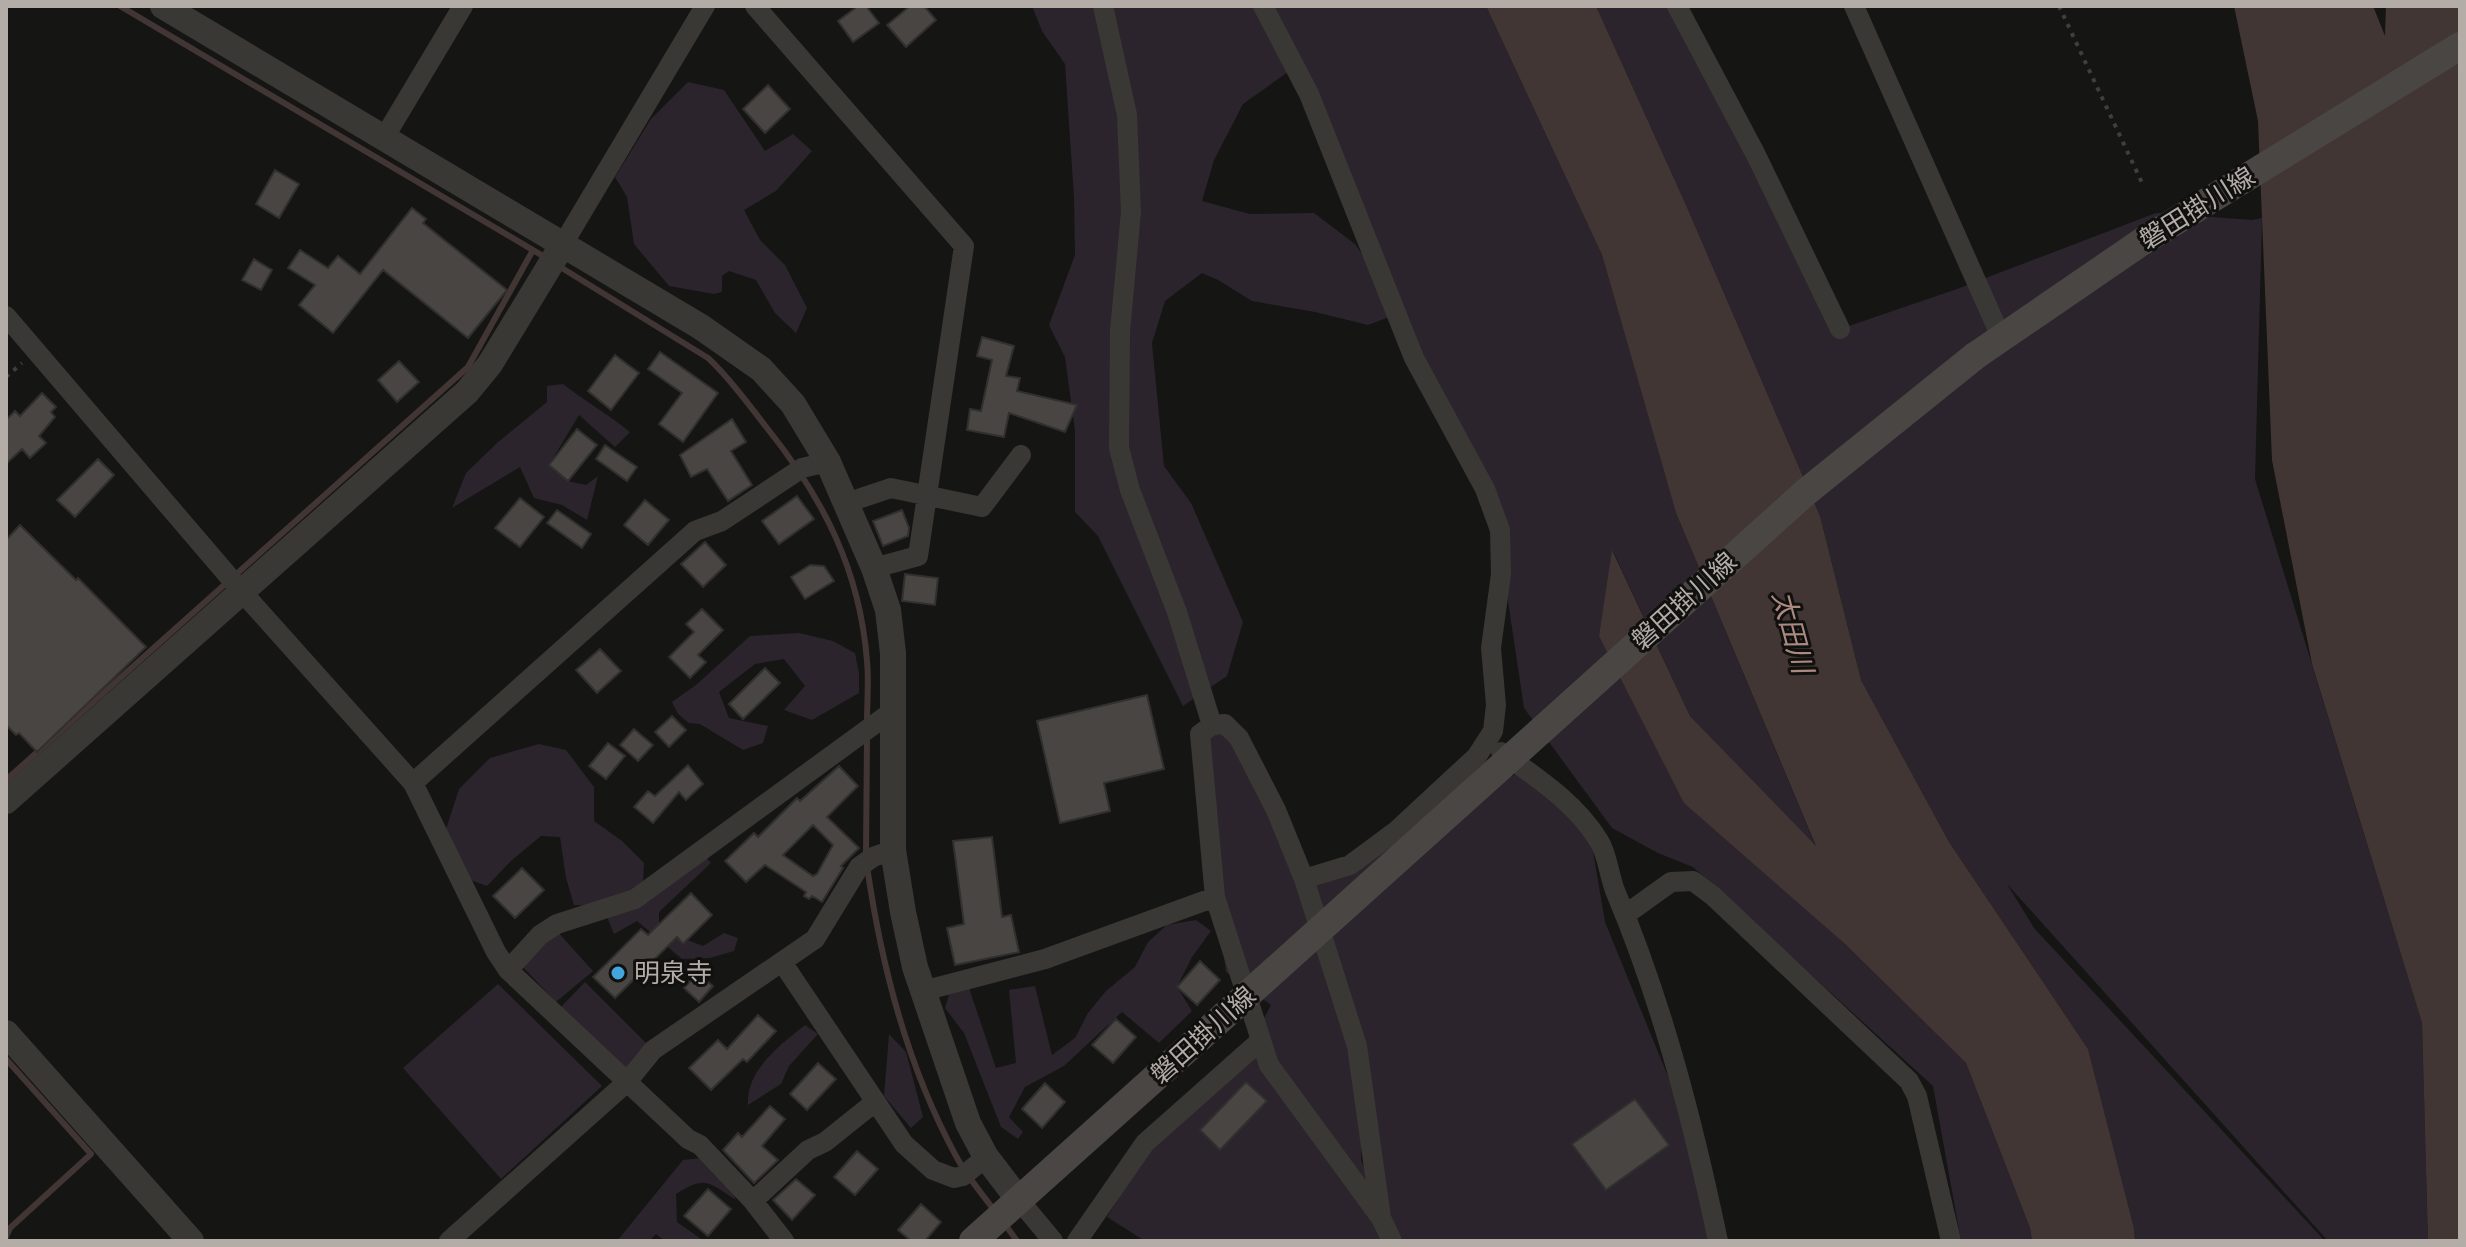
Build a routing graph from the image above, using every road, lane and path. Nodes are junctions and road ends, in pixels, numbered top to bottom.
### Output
1 (163, 6) edge
2 (463, 6) edge
3 (705, 6) edge
4 (755, 6) edge
5 (1103, 6) edge
6 (1263, 6) edge
7 (1677, 6) edge
8 (1854, 6) edge
9 (2059, 6) edge
10 (2460, 46) edge
11 (384, 138) junction
12 (2144, 187) dead end
13 (563, 244) junction
14 (6, 316) edge
15 (1840, 329) dead end
16 (2010, 330) junction
17 (1021, 455) dead end
18 (828, 462) junction
19 (927, 496) junction
20 (846, 503) junction
21 (874, 568) junction
22 (243, 593) junction
23 (894, 710) junction
24 (1212, 725) junction
25 (1487, 742) junction
26 (413, 783) junction
27 (6, 801) edge
28 (893, 850) junction
29 (1304, 879) junction
30 (1215, 897) junction
31 (1625, 915) junction
32 (782, 962) junction
33 (508, 970) junction
34 (923, 991) junction
35 (6, 1033) edge
36 (1260, 1041) junction
37 (627, 1082) junction
38 (875, 1102) junction
39 (986, 1157) junction
40 (1019, 1200) junction
41 (753, 1201) junction
42 (1381, 1218) junction
43 (778, 1238) edge
44 (191, 1241) edge
45 (449, 1241) edge
46 (973, 1241) edge
47 (1053, 1241) edge
48 (1077, 1241) edge
49 (1392, 1241) edge
50 (1718, 1241) edge
51 (1951, 1241) edge

1 - 11 street
2 - 11 street
3 - 13 street
4 - 19 street
5 - 24 street
6 - 25 street
7 - 15 street
8 - 16 street
9 - 12 path
10 - 16 main road, 磐田掛川線
11 - 13 street
13 - 18 street
13 - 22 street
14 - 22 street
16 - 40 main road, 磐田掛川線, bridge
17 - 19 street
18 - 20 street
18 - 26 street
19 - 20 street
19 - 21 street
20 - 21 street
21 - 23 street
22 - 26 street
22 - 27 street
23 - 28 street
23 - 33 street
24 - 29 street
24 - 30 street
25 - 29 street
25 - 31 street
26 - 33 street
28 - 32 street
28 - 34 street
29 - 42 street
30 - 34 street
30 - 36 street
31 - 50 street
31 - 51 street
32 - 37 street
32 - 38 street
33 - 37 street
34 - 39 street
35 - 44 street
36 - 42 street
36 - 48 street
37 - 41 street
37 - 45 street
38 - 39 street
38 - 41 street
39 - 40 street
40 - 46 main road, 磐田掛川線
40 - 47 street
41 - 43 street
42 - 49 street

